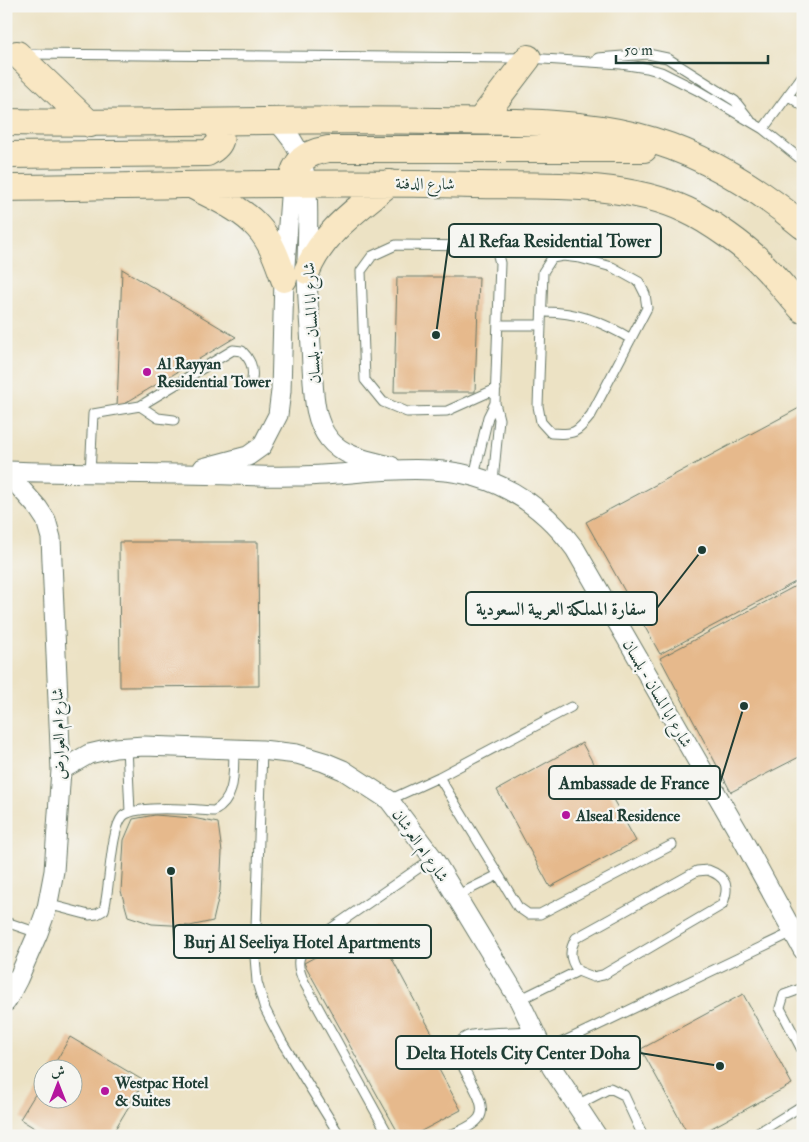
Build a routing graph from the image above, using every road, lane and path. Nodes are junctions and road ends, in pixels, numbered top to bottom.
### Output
1 (12, 54) edge
2 (528, 58) junction
3 (585, 61) junction
4 (803, 74) edge
5 (788, 95) junction
6 (803, 106) edge
7 (276, 121) junction
8 (480, 121) junction
9 (6, 122) edge
10 (214, 122) junction
11 (752, 122) junction
12 (90, 124) junction
13 (763, 128) junction
14 (675, 148) junction
15 (6, 155) edge
16 (803, 161) edge
17 (299, 175) junction
18 (389, 183) junction
19 (192, 186) junction
20 (6, 188) edge
21 (803, 226) edge
22 (296, 275) junction
23 (803, 310) edge
24 (542, 312) junction
25 (499, 325) junction
26 (541, 326) junction
27 (631, 339) junction
28 (252, 378) dead end
29 (496, 389) junction
30 (495, 403) junction
31 (140, 406) junction
32 (174, 420) dead end
33 (414, 470) junction
34 (6, 472) edge
35 (90, 474) junction
36 (180, 474) junction
37 (474, 476) junction
38 (493, 482) junction
39 (571, 707) dead end
40 (127, 747) junction
41 (234, 749) junction
42 (262, 750) junction
43 (61, 770) junction
44 (439, 777) junction
45 (389, 800) junction
46 (130, 812) junction
47 (672, 845) dead end
48 (433, 858) junction
49 (498, 875) junction
50 (456, 896) junction
51 (47, 904) junction
52 (6, 922) edge
53 (793, 932) junction
54 (38, 933) junction
55 (803, 950) edge
56 (578, 971) junction
57 (12, 977) edge
58 (803, 988) edge
59 (519, 1000) junction
60 (6, 1002) edge
61 (533, 1031) junction
62 (544, 1051) junction
63 (803, 1052) edge
64 (803, 1103) edge
65 (577, 1105) junction
66 (340, 1136) edge
67 (389, 1136) edge
68 (449, 1136) edge
69 (597, 1136) edge
70 (643, 1136) edge
71 (753, 1136) edge

1 - 2 lane
1 - 12 main road
2 - 3 lane
2 - 8 main road
3 - 11 lane
3 - 11 lane
4 - 5 lane
5 - 6 lane
5 - 13 lane
7 - 8 main road
7 - 10 main road
7 - 17 street, شارع ابا المسان - بلمسان
8 - 14 main road
9 - 12 main road
10 - 12 main road
10 - 15 main road
11 - 13 lane
13 - 16 lane
14 - 17 main road
14 - 21 main road
17 - 18 main road, شارع الدفنة
17 - 19 main road, شارع الدفنة
17 - 22 street, شارع ابا المسان - بلمسان
18 - 22 main road
18 - 23 main road, شارع الدفنة
19 - 20 main road, شارع الدفنة
19 - 22 main road
22 - 33 street, شارع ابا المسان - بلمسان
22 - 36 street, شارع ابا المسان - بلمسان
24 - 26 lane
24 - 27 lane
24 - 27 lane
25 - 26 lane
25 - 29 lane
25 - 29 lane
26 - 27 lane
28 - 31 lane
29 - 30 lane
30 - 37 lane
30 - 38 lane
31 - 32 lane
31 - 35 lane
33 - 36 street, شارع ابا المسان - بلمسان
33 - 37 street, شارع ابا المسان - بلمسان
34 - 35 street, شارع ابا المسان - بلمسان
34 - 43 street, شارع ام العوارض
35 - 36 street, شارع ابا المسان - بلمسان
37 - 38 street, شارع ابا المسان - بلمسان
38 - 53 street, شارع ابا المسان - بلمسان
39 - 44 lane
40 - 41 street, شارع ام العرشان
40 - 43 street, شارع ام العرشان
40 - 46 lane
41 - 42 street, شارع ام العرشان
41 - 46 lane
42 - 45 street, شارع ام العرشان
42 - 66 lane
43 - 51 street, شارع ام العوارض
44 - 45 lane
44 - 49 lane
45 - 48 street, شارع ام العرشان
46 - 51 lane
47 - 49 lane
48 - 50 street, شارع ام العرشان
48 - 67 lane
49 - 50 lane
50 - 59 street, شارع ام العرشان
51 - 54 street, شارع ام العوارض
52 - 54 lane
53 - 55 street, شارع ابا المسان - بلمسان
53 - 62 lane
54 - 57 street, شارع ام العوارض
56 - 56 lane
56 - 59 lane
57 - 60 street, شارع ام العوارض
58 - 63 lane
59 - 61 street, شارع ام العرشان
61 - 62 street, شارع ام العرشان
61 - 68 lane
62 - 65 street, شارع ام العرشان
64 - 71 lane
65 - 69 street, شارع ام العرشان
65 - 70 lane

